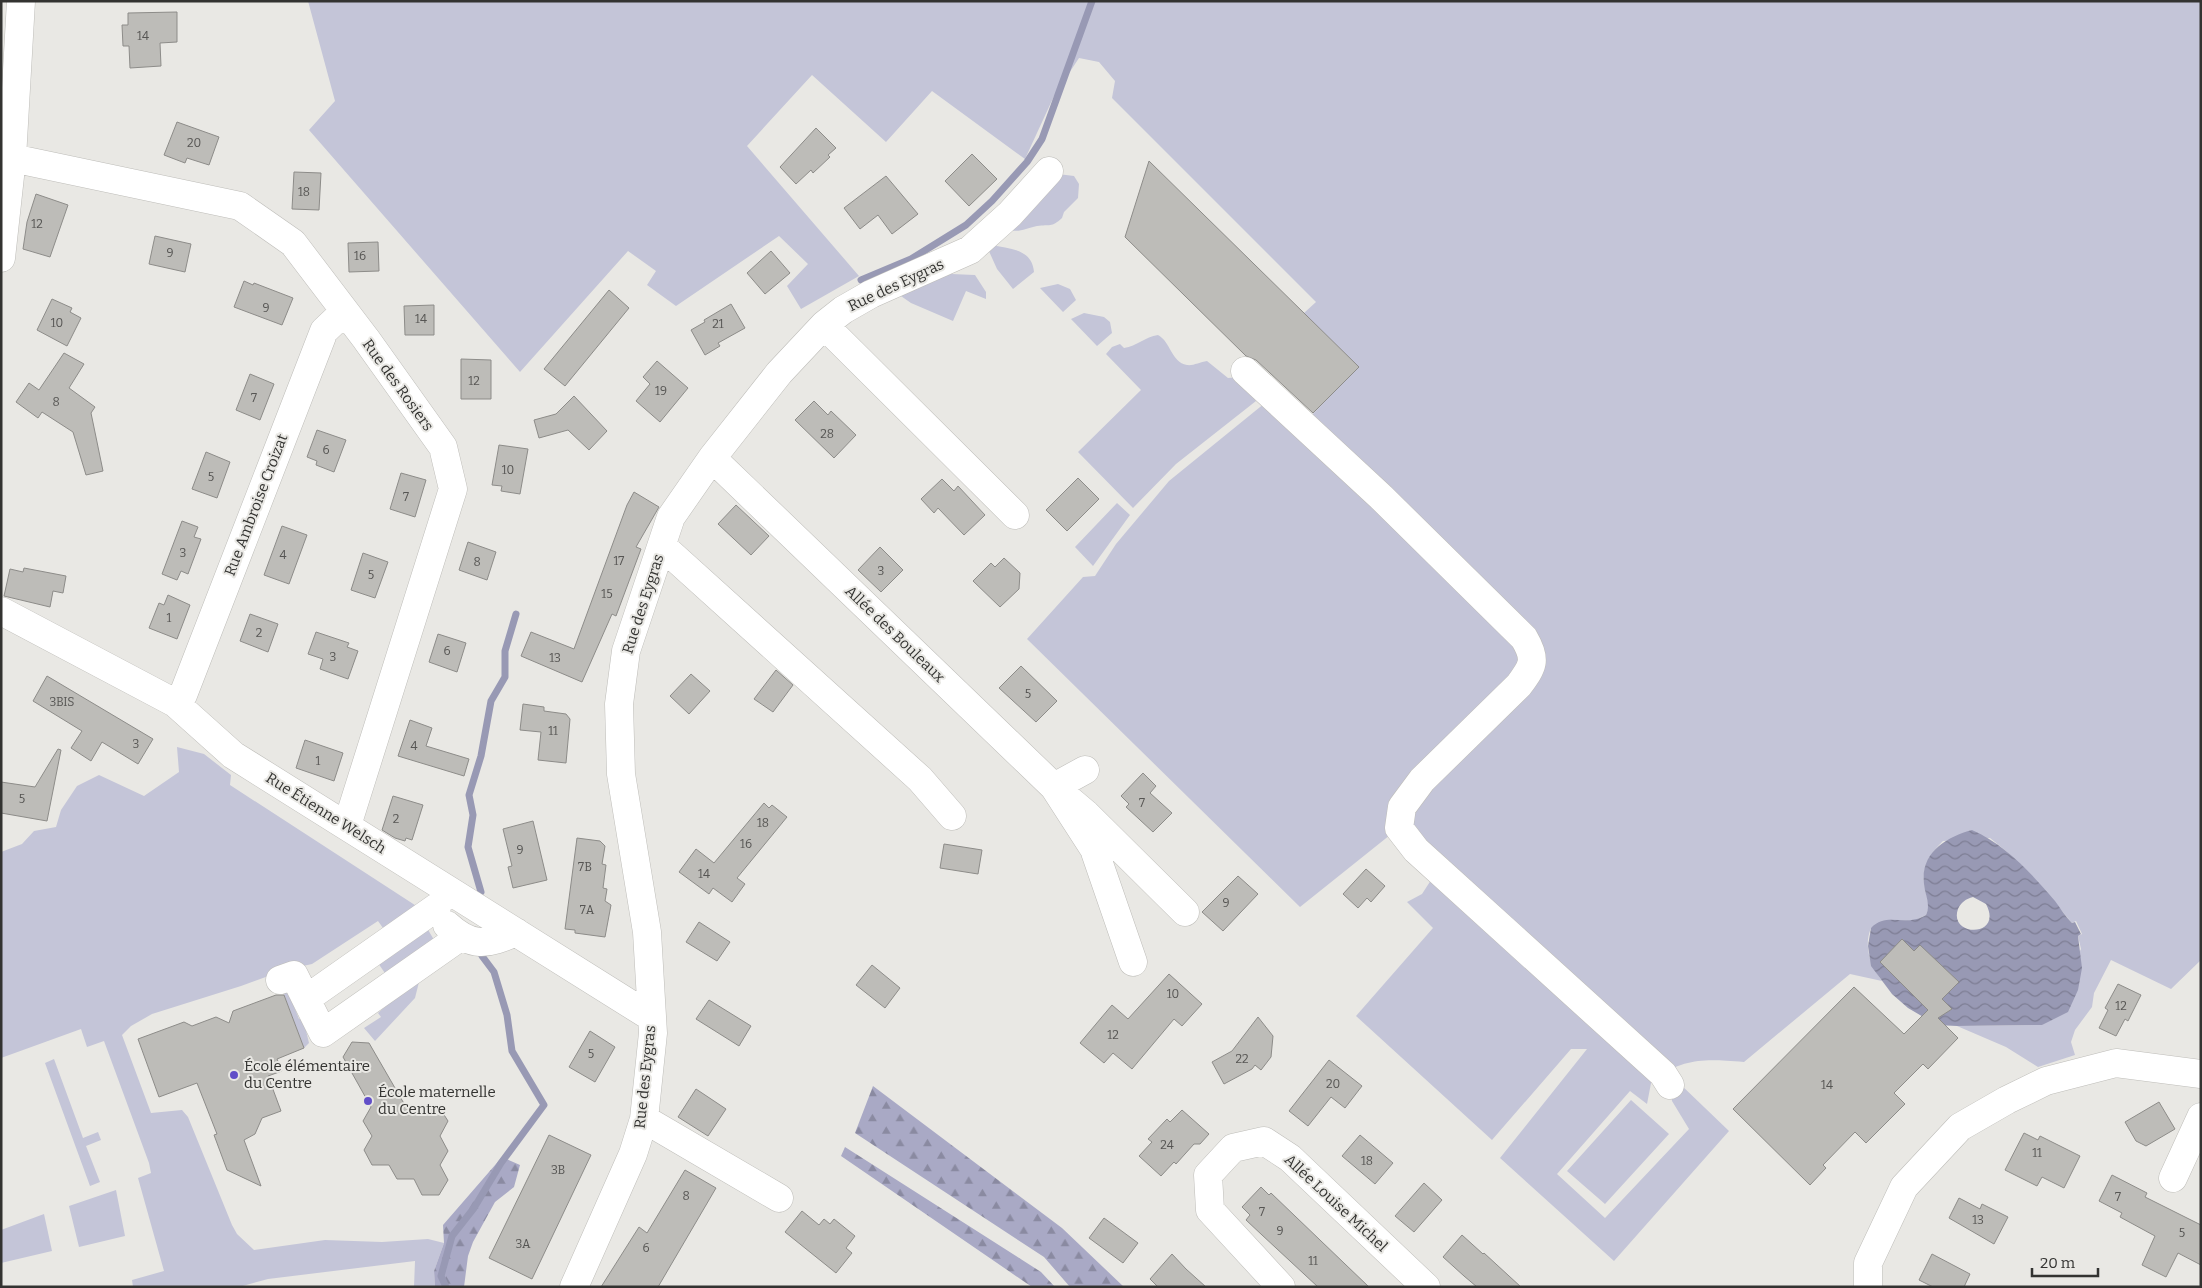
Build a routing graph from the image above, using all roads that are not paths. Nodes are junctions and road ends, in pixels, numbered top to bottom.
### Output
1 (21, 1) edge
2 (12, 158) junction
3 (1049, 171) dead end
4 (2, 255) edge
5 (344, 312) junction
6 (824, 325) junction
7 (1245, 371) dead end
8 (712, 458) junction
9 (1015, 515) dead end
10 (662, 546) junction
11 (1, 611) edge
12 (175, 703) junction
13 (1085, 770) dead end
14 (1054, 787) junction
15 (952, 816) dead end
16 (345, 825) junction
17 (436, 894) junction
18 (1185, 912) dead end
19 (516, 932) junction
20 (460, 937) junction
21 (1133, 962) dead end
22 (280, 980) dead end
23 (306, 999) junction
24 (651, 1017) junction
25 (2201, 1074) edge
26 (1670, 1085) dead end
27 (2201, 1117) edge
28 (644, 1119) junction
29 (2173, 1178) dead end
30 (779, 1198) dead end
31 (574, 1287) edge
32 (1281, 1287) edge
33 (1426, 1287) edge
34 (1868, 1287) edge

1 - 2 street
2 - 4 street
2 - 5 street, Rue des Rosiers
3 - 6 street, Rue des Eygras
5 - 12 street, Rue Ambroise Croizat
5 - 16 street, Rue des Rosiers
6 - 8 street, Rue des Eygras
6 - 9 street
7 - 26 street
8 - 10 street, Rue des Eygras
8 - 14 street, Allée des Bouleaux
10 - 15 street
10 - 24 street, Rue des Eygras
11 - 12 street, Rue Étienne Welsch
12 - 16 street, Rue Étienne Welsch
13 - 14 street
14 - 18 street
14 - 21 street
16 - 17 street, Rue Étienne Welsch
17 - 19 street, Rue Étienne Welsch
17 - 20 street
17 - 23 street
19 - 20 street
19 - 24 street, Rue Étienne Welsch
20 - 23 street
22 - 23 street
24 - 28 street, Rue des Eygras
25 - 34 street
27 - 29 street
28 - 30 street
28 - 31 street, Rue des Eygras
32 - 33 street, Allée Louise Michel

